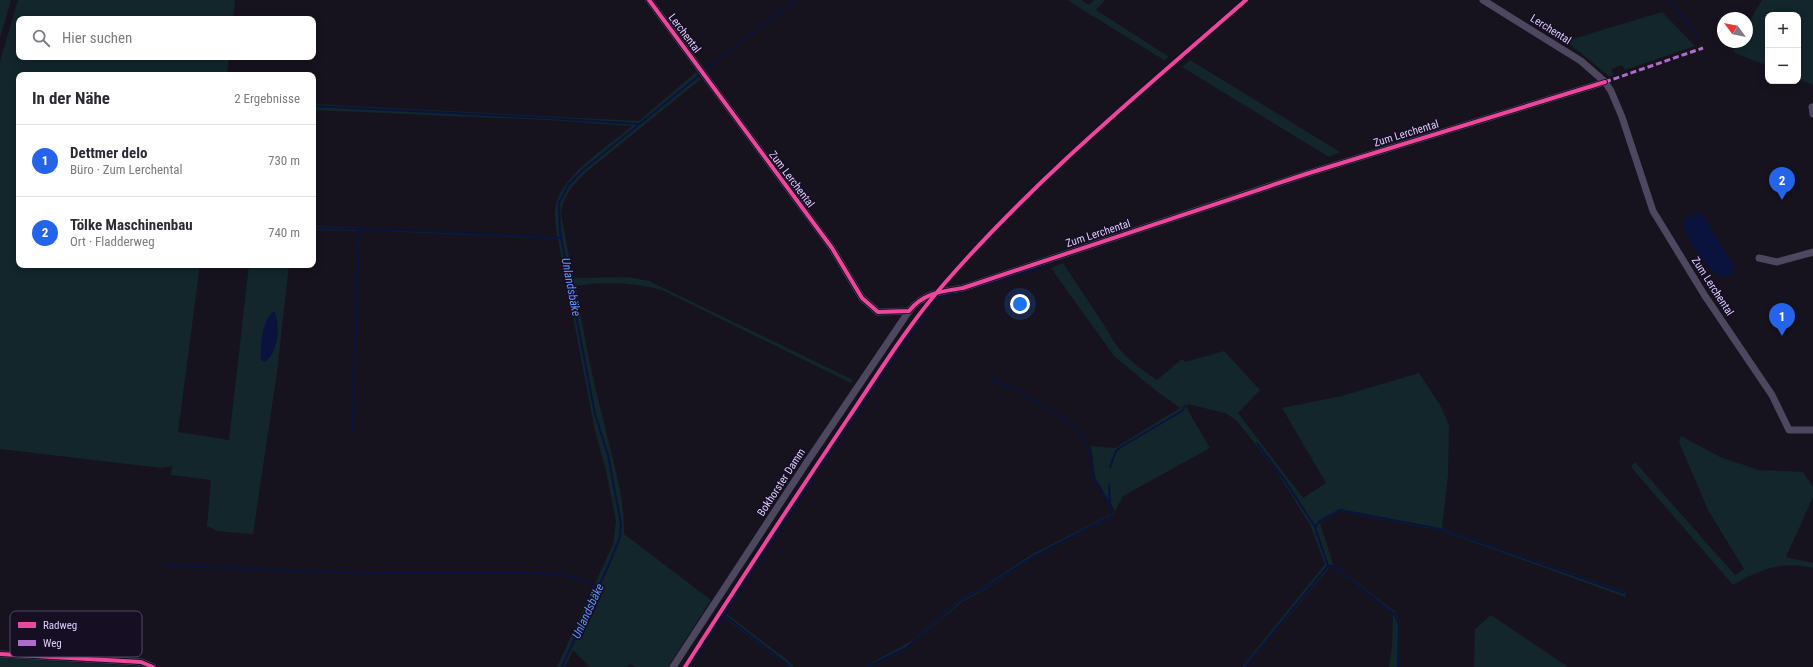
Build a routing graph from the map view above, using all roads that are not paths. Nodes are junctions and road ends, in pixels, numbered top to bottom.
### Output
1 (649, 0) edge
2 (1482, 0) edge
3 (706, 78) joint
4 (1605, 82) junction
5 (1813, 252) edge
6 (1759, 258) dead end
7 (909, 311) junction
8 (1813, 430) edge
9 (0, 654) edge
10 (10, 655) edge
11 (41, 657) edge
12 (150, 665) edge
13 (673, 667) edge

1 - 3 street, Lerchental
2 - 4 street, Lerchental
3 - 7 street, Zum Lerchental
4 - 7 street, Zum Lerchental
4 - 8 street, Zum Lerchental
5 - 6 street
7 - 13 street, Bokhorster Damm
9 - 10 street
11 - 12 street

